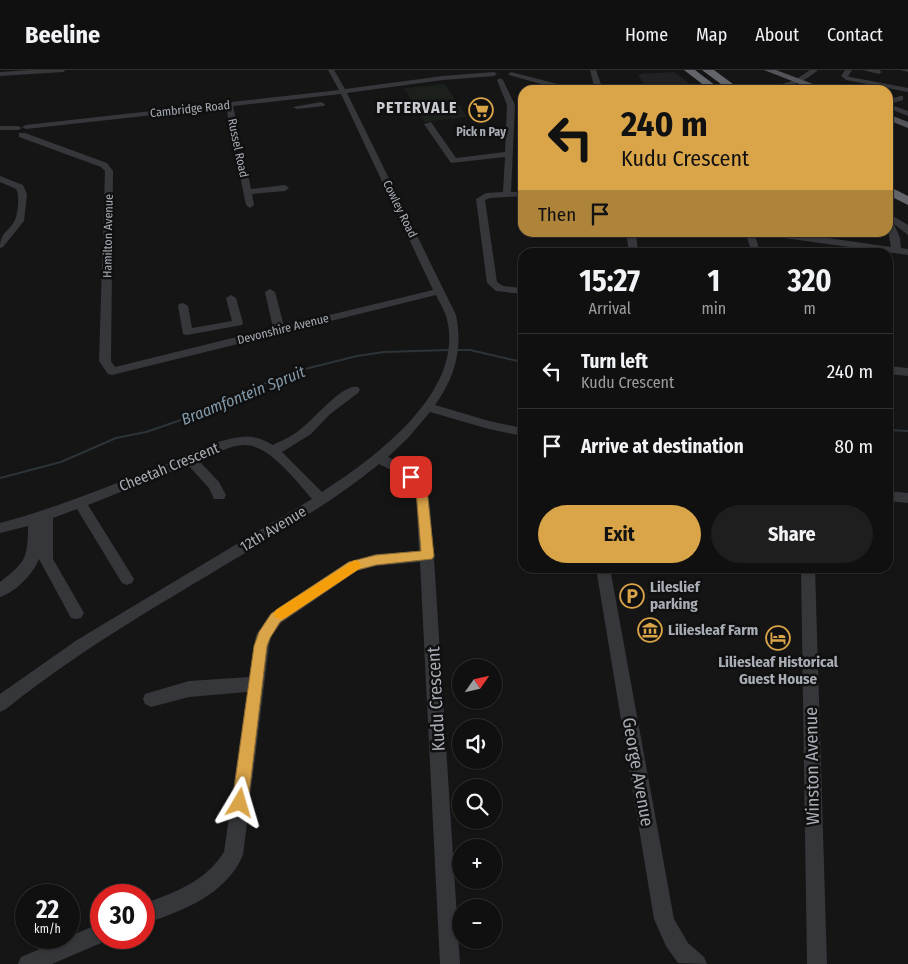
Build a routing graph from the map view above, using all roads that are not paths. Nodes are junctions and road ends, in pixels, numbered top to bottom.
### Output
1 (63, 70) edge
2 (438, 70) edge
3 (593, 70) edge
4 (689, 70) edge
5 (707, 70) edge
6 (759, 70) edge
7 (770, 70) edge
8 (849, 70) edge
9 (866, 70) edge
10 (904, 70) edge
11 (908, 70) edge
12 (332, 72) edge
13 (879, 72) dead end
14 (0, 74) edge
15 (503, 77) edge
16 (798, 77) edge
17 (444, 80) junction
18 (540, 85) edge
19 (544, 85) edge
20 (598, 85) edge
21 (710, 85) edge
22 (729, 85) edge
23 (779, 85) edge
24 (812, 85) edge
25 (813, 85) edge
26 (881, 85) edge
27 (893, 87) edge
28 (365, 90) junction
29 (908, 90) edge
30 (339, 92) junction
31 (307, 96) junction
32 (900, 98) dead end
33 (893, 100) edge
34 (348, 102) junction
35 (229, 104) junction
36 (321, 104) dead end
37 (311, 105) junction
38 (297, 107) dead end
39 (893, 108) edge
40 (908, 114) edge
41 (893, 117) edge
42 (908, 123) edge
43 (428, 124) dead end
44 (359, 128) junction
45 (15, 132) edge
46 (508, 154) junction
47 (0, 179) edge
48 (285, 188) dead end
49 (248, 192) junction
50 (893, 193) edge
51 (508, 194) junction
52 (518, 194) edge
53 (907, 201) edge
54 (250, 205) dead end
55 (893, 206) edge
56 (908, 214) edge
57 (893, 219) edge
58 (908, 232) edge
59 (893, 234) edge
60 (796, 237) edge
61 (0, 244) edge
62 (843, 244) junction
63 (846, 248) edge
64 (878, 248) edge
65 (893, 250) edge
66 (896, 250) junction
67 (908, 252) edge
68 (518, 290) edge
69 (440, 291) junction
70 (270, 292) dead end
71 (231, 298) dead end
72 (183, 306) dead end
73 (454, 327) joint
74 (208, 329) junction
75 (279, 329) junction
76 (211, 346) junction
77 (125, 368) joint
78 (893, 370) edge
79 (908, 372) edge
80 (354, 390) dead end
81 (428, 407) junction
82 (518, 431) edge
83 (272, 452) junction
84 (189, 458) junction
85 (378, 458) junction
86 (219, 495) dead end
87 (893, 496) edge
88 (908, 498) edge
89 (321, 500) junction
90 (80, 503) junction
91 (40, 518) junction
92 (0, 528) edge
93 (428, 556) junction
94 (604, 573) edge
95 (808, 573) edge
96 (127, 579) dead end
97 (0, 591) edge
98 (76, 613) dead end
99 (255, 684) junction
100 (151, 699) dead end
101 (0, 704) edge
102 (155, 909) edge
103 (90, 937) edge
104 (28, 964) edge
105 (450, 964) edge
106 (697, 964) edge
107 (817, 964) edge

1 - 14 street
2 - 17 street
3 - 20 street
4 - 21 highway
5 - 22 highway
6 - 16 main road
7 - 16 main road
8 - 26 street
9 - 13 street
10 - 11 street
12 - 28 street
12 - 30 street, Cowley Road
15 - 17 street, Cambridge Road
15 - 18 street, Cambridge Road
15 - 19 street, Cambridge Road
15 - 46 street
16 - 23 street
16 - 24 main road
16 - 25 main road
17 - 28 street, Cambridge Road
27 - 29 street
28 - 30 street, Cambridge Road
28 - 34 street
30 - 31 street, Cambridge Road
30 - 34 street, Cowley Road
30 - 44 street, Cowley Road
31 - 35 street, Cambridge Road
31 - 37 street
32 - 33 street
34 - 44 street, Cowley Road
35 - 45 street, Cambridge Road
35 - 49 street, Russel Road
36 - 37 street
37 - 38 street
39 - 40 street
41 - 42 main road
43 - 46 street
44 - 69 street, Cowley Road
45 - 77 street, Hamilton Avenue
46 - 51 street
47 - 61 street
48 - 49 street, Russel Road
49 - 54 street, Russel Road
50 - 53 highway
51 - 52 street
51 - 68 street
55 - 56 highway
57 - 58 street
59 - 66 street
60 - 62 street
62 - 63 street
62 - 64 street
65 - 66 street
66 - 67 street
69 - 73 street, 12th Avenue
69 - 75 street, Devonshire Avenue
70 - 75 street
71 - 74 street
72 - 74 street
73 - 81 street, 12th Avenue
74 - 76 street
75 - 76 street, Devonshire Avenue
76 - 77 street, Devonshire Avenue
78 - 79 street
80 - 83 street
81 - 82 street
81 - 85 street, 12th Avenue
83 - 84 street, Cheetah Crescent
83 - 89 street, Cheetah Crescent
84 - 86 street
84 - 90 street, Cheetah Crescent
85 - 89 street, 12th Avenue
85 - 93 street, Kudu Crescent
87 - 88 street
89 - 101 street, 12th Avenue
90 - 91 street, Cheetah Crescent
90 - 96 street
91 - 92 street, Cheetah Crescent
91 - 97 street
91 - 98 street
93 - 99 street
93 - 105 street, Kudu Crescent
94 - 106 street, George Avenue
95 - 107 street, Winston Avenue
99 - 100 street
99 - 102 street
103 - 104 street

